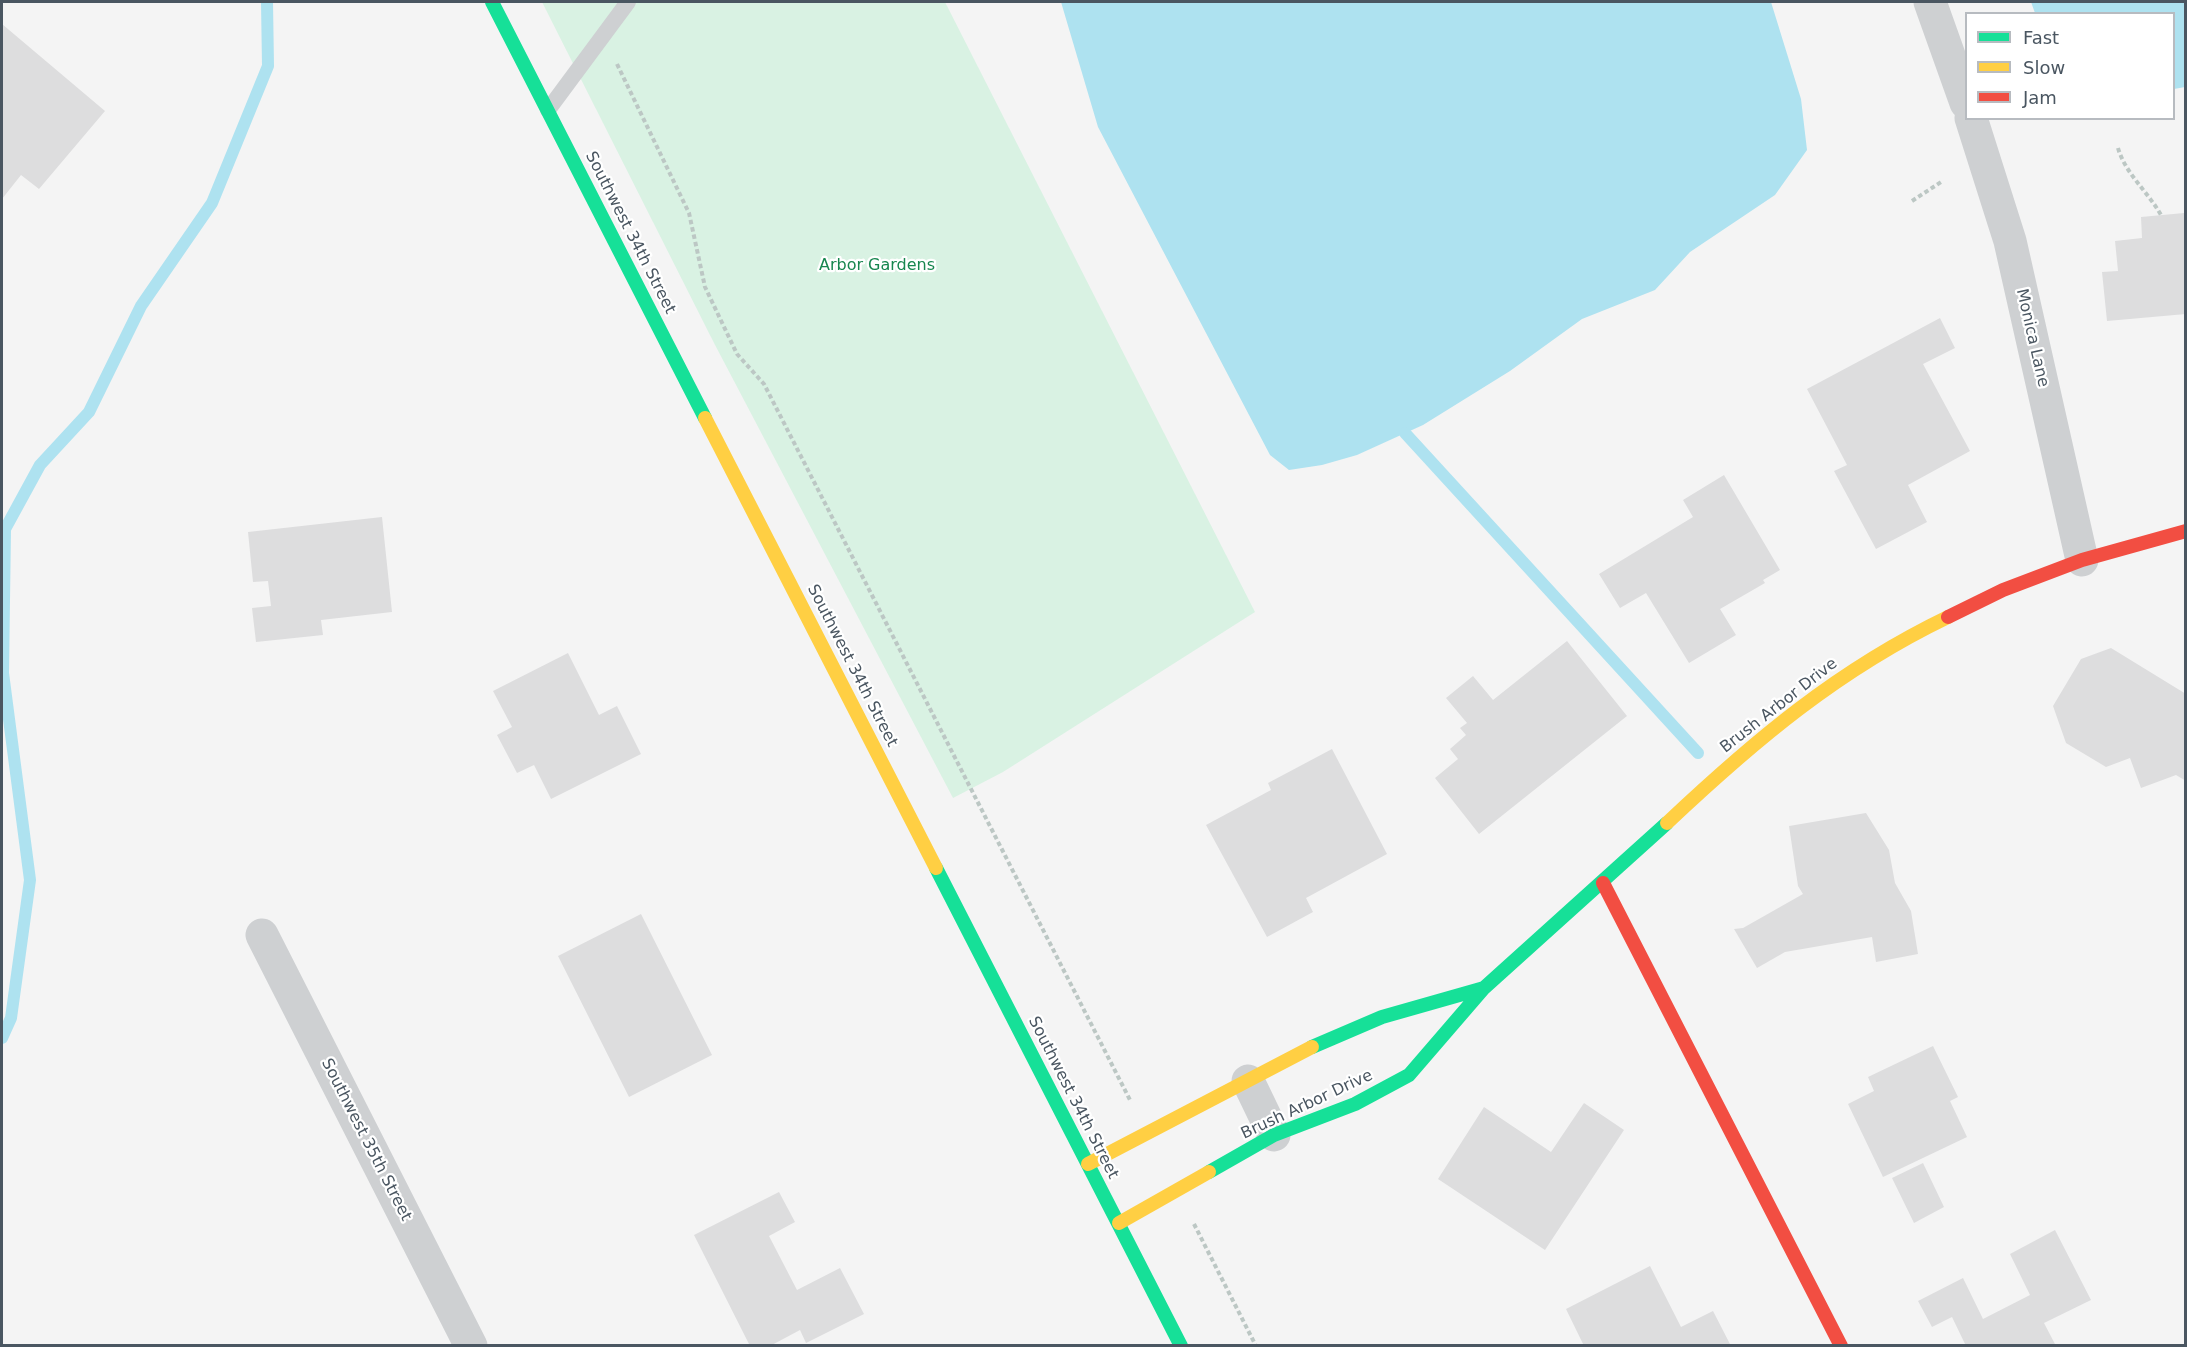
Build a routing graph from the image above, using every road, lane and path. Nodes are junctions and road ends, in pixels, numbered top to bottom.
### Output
1 (492, 2) edge
2 (628, 2) edge
3 (1930, 2) edge
4 (603, 36) junction
5 (1965, 100) edge
6 (548, 110) junction
7 (1972, 120) edge
8 (2118, 148) dead end
9 (1941, 182) dead end
10 (1912, 201) dead end
11 (2161, 215) dead end
12 (2186, 531) edge
13 (2082, 560) junction
14 (1603, 883) junction
15 (262, 935) dead end
16 (1484, 988) junction
17 (1248, 1082) junction
18 (1148, 1133) junction
19 (1274, 1135) junction
20 (1088, 1164) junction
21 (1176, 1190) junction
22 (1119, 1223) junction
23 (471, 1346) edge
24 (1181, 1346) edge
25 (1256, 1346) edge
26 (1841, 1346) edge

1 - 6 street, Southwest 34th Street
2 - 4 lane
3 - 5 street
4 - 6 lane
4 - 18 path
6 - 20 street, Southwest 34th Street
7 - 13 street, Monica Lane
8 - 11 path
9 - 10 path
12 - 13 street, Brush Arbor Drive
13 - 14 street, Brush Arbor Drive
14 - 16 street, Brush Arbor Drive
14 - 26 street
15 - 23 street, Southwest 35th Street
16 - 17 street, Brush Arbor Drive
16 - 19 street, Brush Arbor Drive
17 - 18 street, Brush Arbor Drive
17 - 19 street
18 - 20 street, Brush Arbor Drive
19 - 21 street, Brush Arbor Drive
20 - 22 street, Southwest 34th Street
21 - 22 street, Brush Arbor Drive
21 - 25 path
22 - 24 street, Southwest 34th Street

